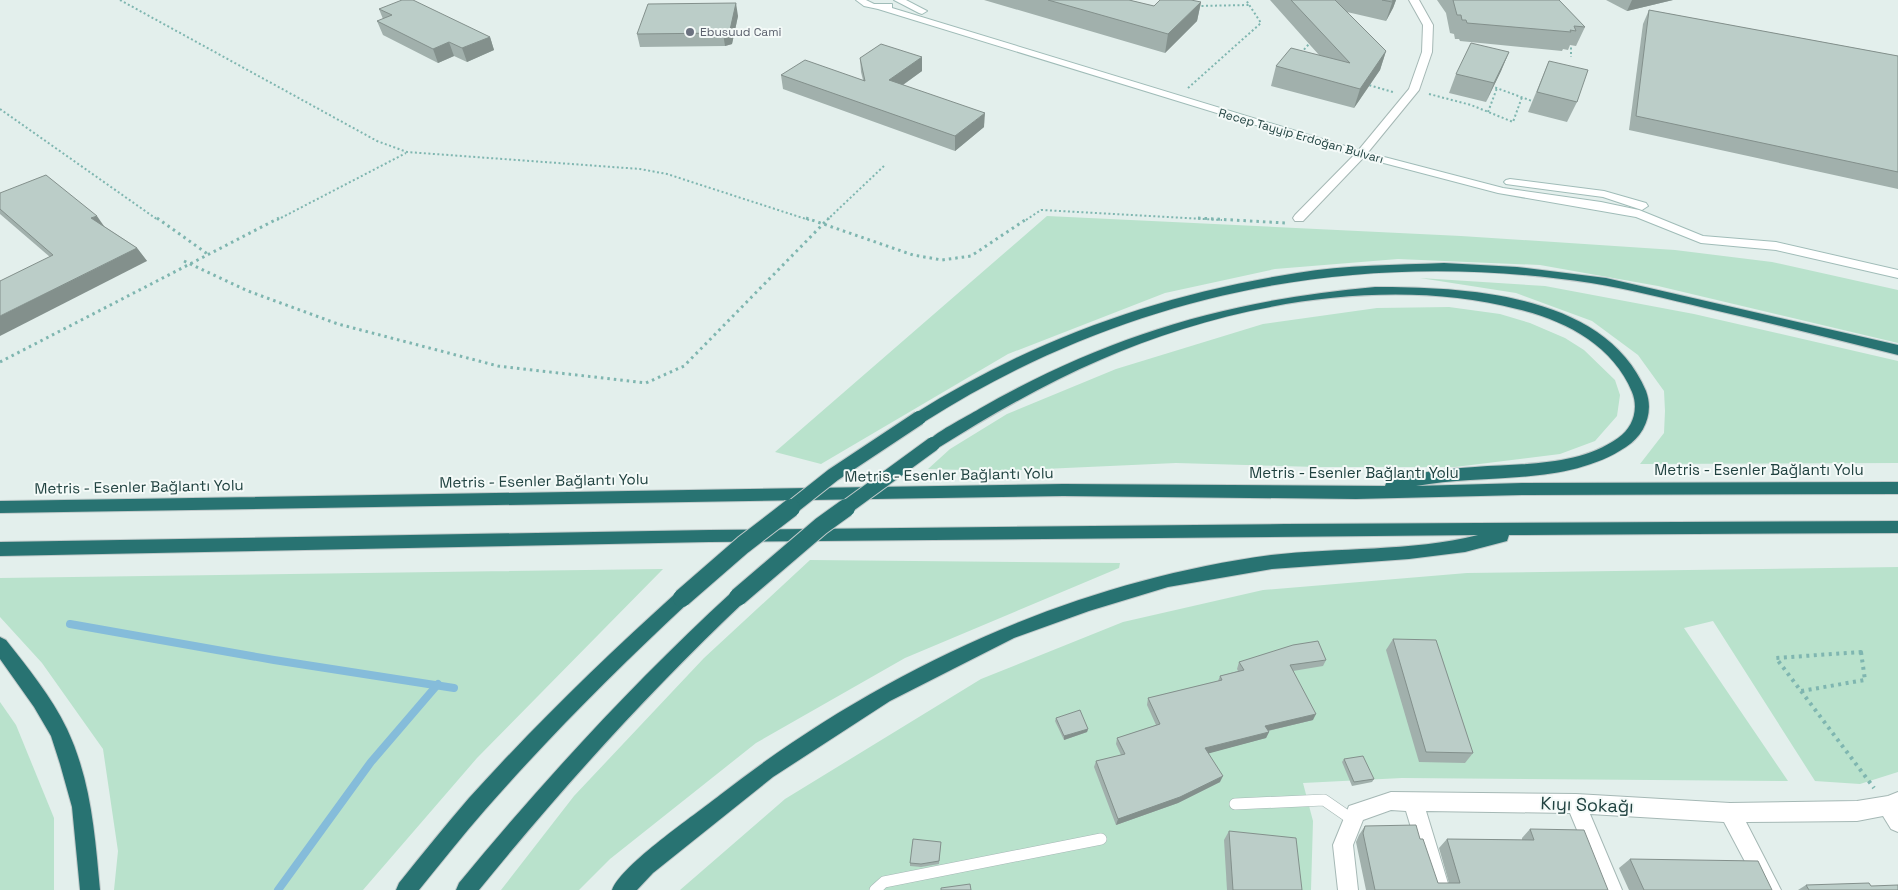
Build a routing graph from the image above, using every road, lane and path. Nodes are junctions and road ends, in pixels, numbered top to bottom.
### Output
1 (120, 0) edge
2 (861, 0) edge
3 (898, 0) edge
4 (1246, 0) edge
5 (1414, 0) edge
6 (1250, 5) junction
7 (1192, 6) edge
8 (880, 7) junction
9 (1571, 40) edge
10 (1309, 44) edge
11 (1571, 57) edge
12 (1296, 58) edge
13 (1364, 84) edge
14 (1491, 86) edge
15 (1497, 88) junction
16 (1183, 92) junction
17 (1412, 93) junction
18 (1522, 98) junction
19 (1532, 101) dead end
20 (0, 109) edge
21 (1488, 112) junction
22 (1364, 150) junction
23 (407, 152) junction
24 (885, 165) dead end
25 (1296, 220) joint
26 (823, 224) junction
27 (1727, 240) junction
28 (209, 255) junction
29 (184, 261) dead end
30 (191, 264) junction
31 (1898, 274) edge
32 (1898, 350) edge
33 (0, 362) edge
34 (1898, 488) edge
35 (1356, 493) junction
36 (0, 507) edge
37 (1898, 527) edge
38 (1523, 530) junction
39 (0, 548) edge
40 (0, 645) edge
41 (1800, 691) junction
42 (1413, 801) junction
43 (1235, 804) dead end
44 (1576, 804) junction
45 (1895, 810) edge
46 (1730, 813) junction
47 (1353, 820) junction
48 (1101, 839) dead end
49 (90, 890) edge
50 (406, 890) edge
51 (466, 890) edge
52 (622, 890) edge
53 (874, 890) edge
54 (1348, 890) edge
55 (1440, 890) edge
56 (1612, 890) edge
57 (1771, 890) edge

1 - 23 path
2 - 8 street, Recep Tayyip Erdoğan Bulvarı
3 - 8 street
3 - 16 street, Recep Tayyip Erdoğan Bulvarı
4 - 6 path
5 - 17 street
6 - 7 path
6 - 16 path
8 - 22 street, Recep Tayyip Erdoğan Bulvarı
9 - 11 path
10 - 12 path
13 - 17 path
14 - 15 path
15 - 18 path
15 - 21 path
16 - 22 street, Recep Tayyip Erdoğan Bulvarı
17 - 21 path
17 - 22 street
18 - 19 path
18 - 21 path
20 - 28 path
22 - 25 street
22 - 27 street, Recep Tayyip Erdoğan Bulvarı
22 - 27 street, Recep Tayyip Erdoğan Bulvarı
23 - 26 path
23 - 28 path
24 - 26 path
25 - 26 path
26 - 30 path
27 - 31 street, Recep Tayyip Erdoğan Bulvarı
28 - 30 path
29 - 30 path
30 - 33 path
32 - 50 highway, bridge
34 - 35 highway, Metris - Esenler Bağlantı Yolu
35 - 36 highway, Metris - Esenler Bağlantı Yolu
35 - 51 highway, bridge
37 - 38 highway
38 - 39 highway
38 - 52 highway
40 - 49 highway
41 - 41 path
41 - 45 path
42 - 44 street, Kıyı Sokağı
42 - 47 street, Kıyı Sokağı
42 - 55 street
43 - 47 lane
44 - 46 street, Kıyı Sokağı
44 - 56 street
45 - 46 street, Kıyı Sokağı
46 - 57 street
47 - 54 street
48 - 53 lane

